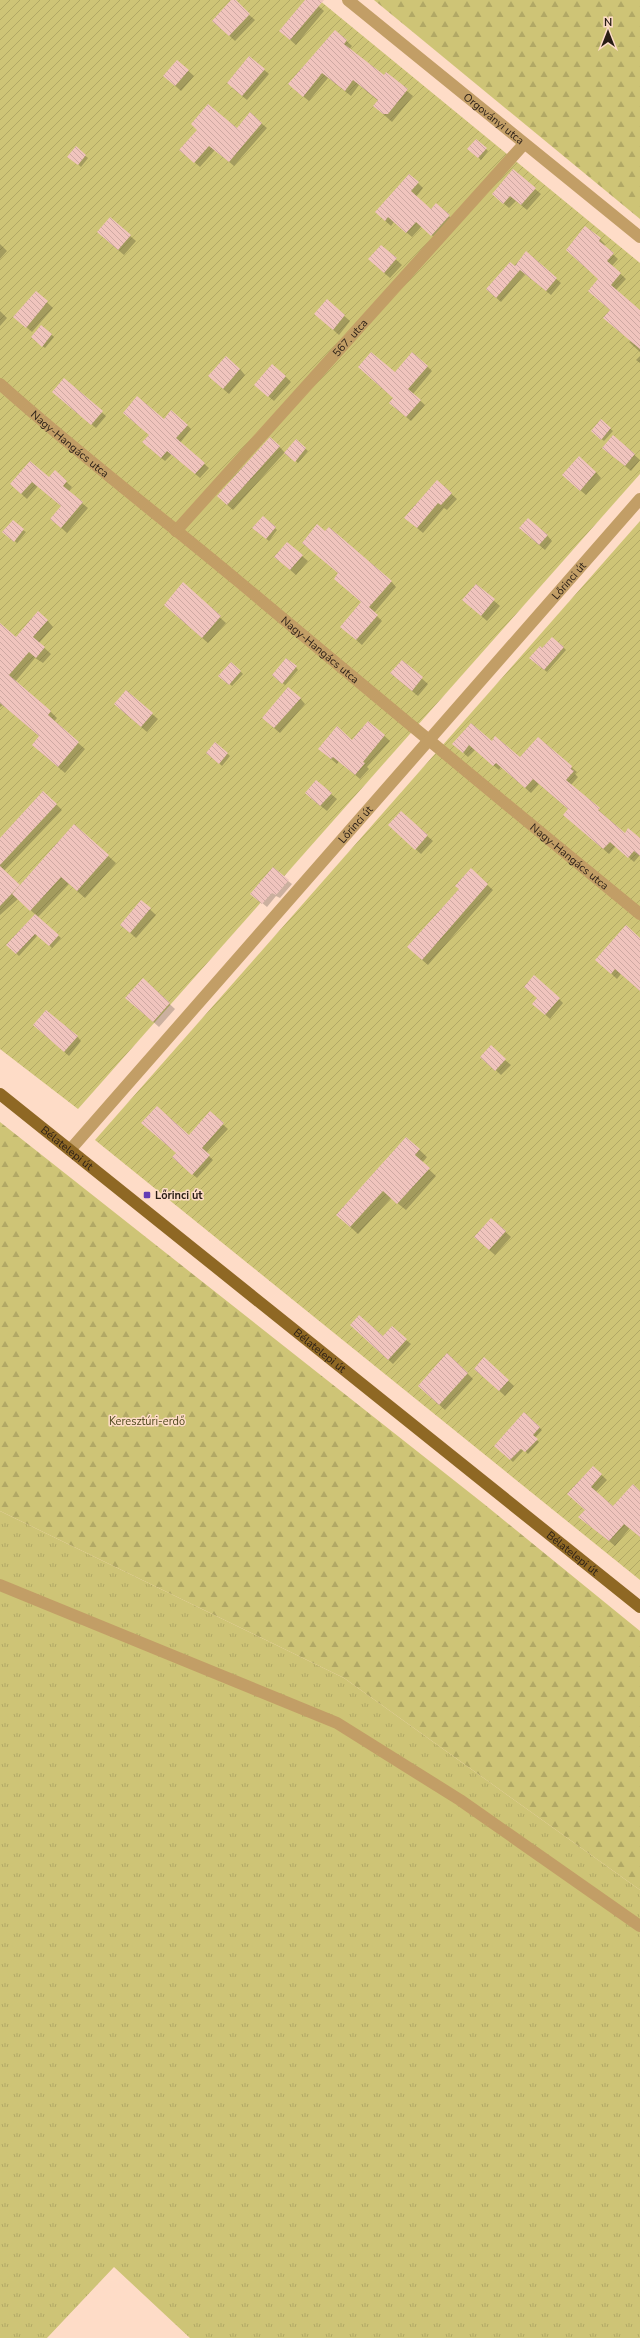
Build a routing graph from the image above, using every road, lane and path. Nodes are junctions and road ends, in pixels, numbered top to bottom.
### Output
1 (348, 0) edge
2 (524, 144) junction
3 (640, 237) edge
4 (0, 384) edge
5 (640, 499) edge
6 (176, 532) junction
7 (428, 742) junction
8 (640, 914) edge
9 (0, 1094) edge
10 (70, 1150) junction
11 (0, 1585) edge
12 (640, 1607) edge
13 (640, 1926) edge

1 - 2 street, Orgoványi utca
2 - 3 street, Orgoványi utca
2 - 6 street, 567. utca
4 - 6 street, Nagy-Hangács utca
5 - 7 street, Lőrinci út
6 - 7 street, Nagy-Hangács utca
7 - 8 street, Nagy-Hangács utca
7 - 10 street, Lőrinci út
9 - 10 main road, Bélatelepi út
10 - 12 main road, Bélatelepi út
11 - 13 street

